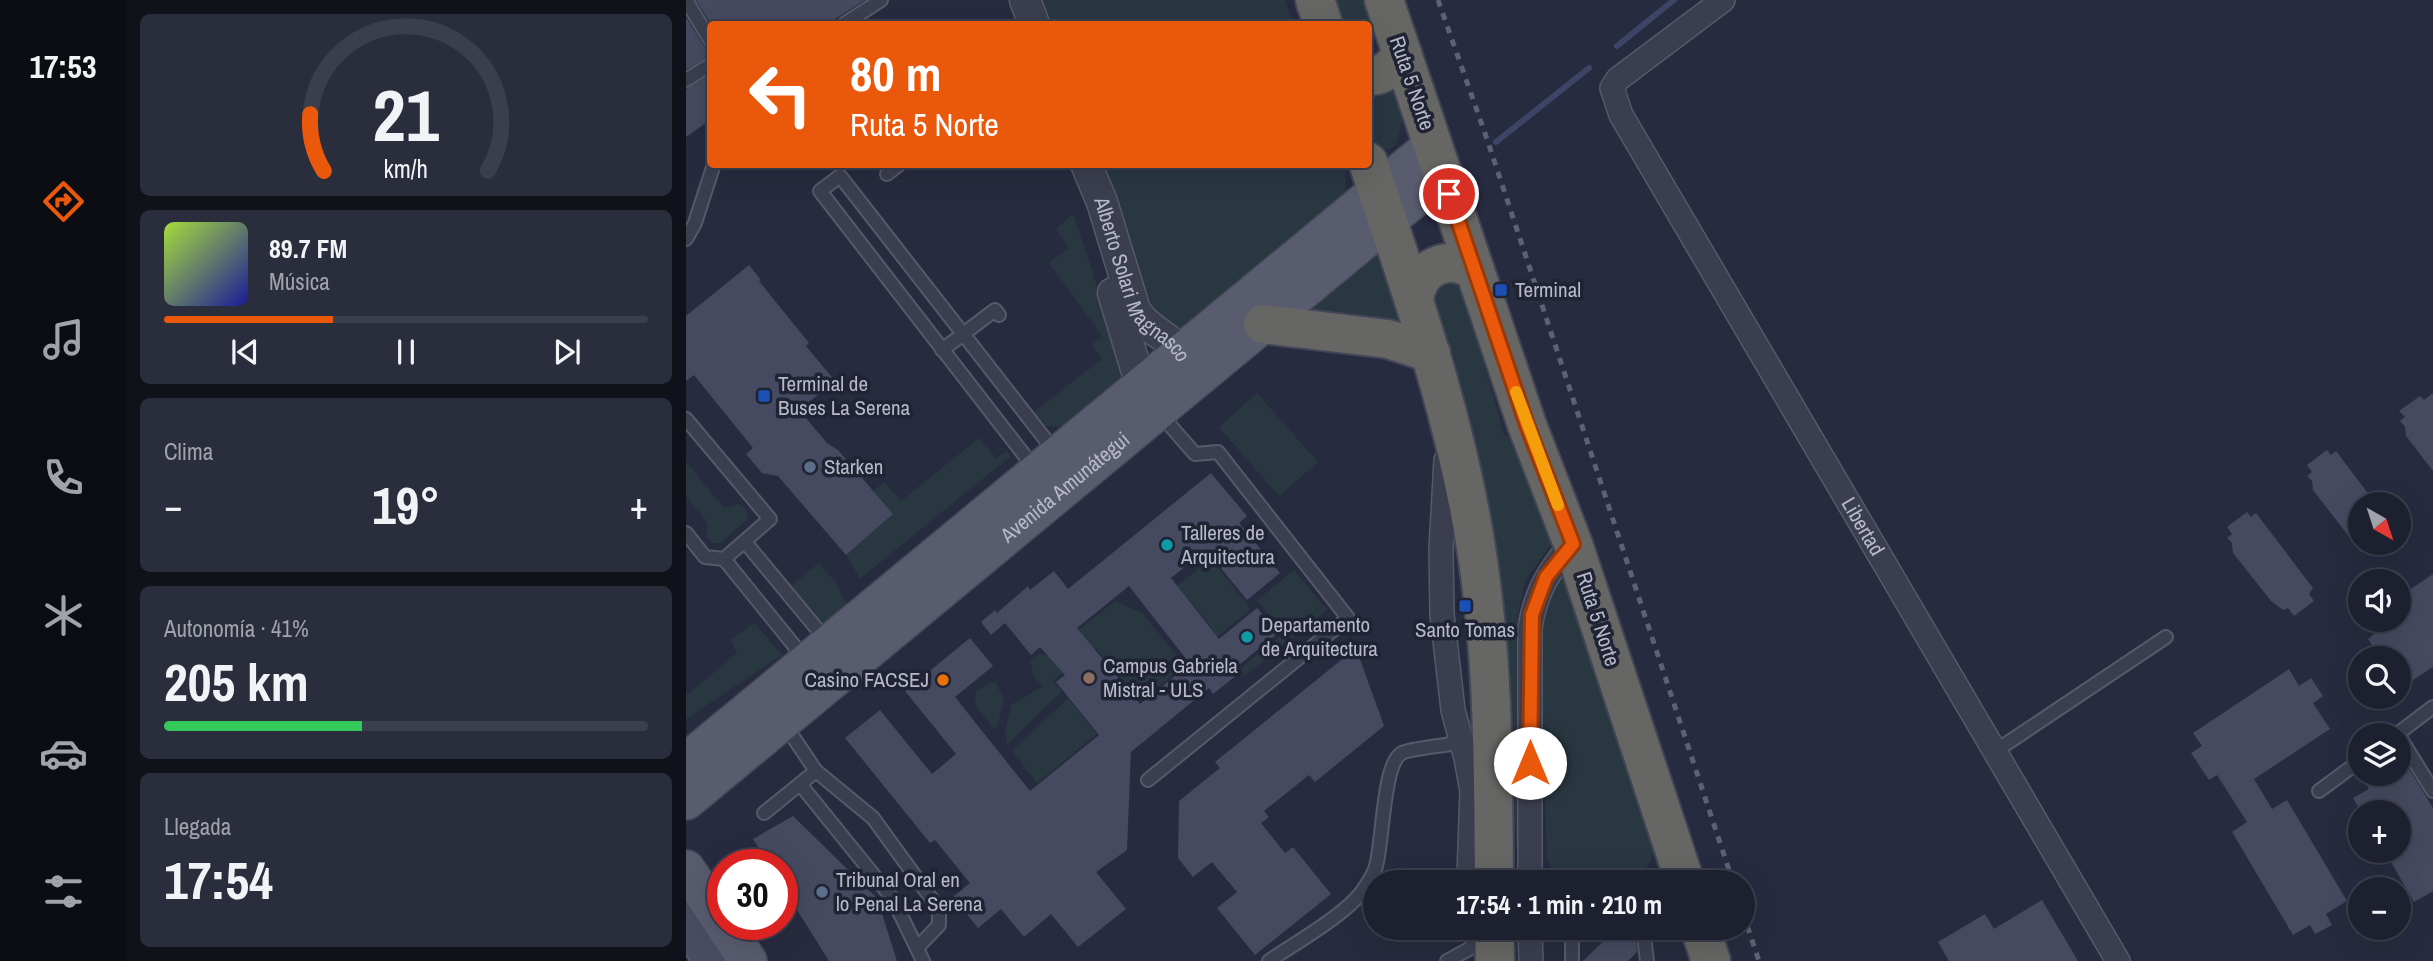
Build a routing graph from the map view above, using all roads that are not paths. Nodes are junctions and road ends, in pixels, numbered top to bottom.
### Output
1 (686, 0) edge
2 (881, 0) edge
3 (1025, 0) edge
4 (1315, 0) edge
5 (1384, 0) edge
6 (1724, 0) edge
7 (698, 20) junction
8 (849, 21) edge
9 (1033, 21) edge
10 (1322, 21) edge
11 (686, 27) edge
12 (707, 35) edge
13 (1402, 53) junction
14 (707, 67) edge
15 (1372, 77) edge
16 (686, 80) edge
17 (1438, 160) junction
18 (713, 168) edge
19 (895, 168) edge
20 (1079, 168) edge
21 (1088, 168) edge
22 (887, 174) dead end
23 (1378, 191) edge
24 (686, 239) edge
25 (1475, 271) junction
26 (1414, 300) junction
27 (999, 315) dead end
28 (1263, 324) junction
29 (962, 335) junction
30 (942, 350) junction
31 (1182, 352) junction
32 (1431, 353) junction
33 (1159, 396) junction
34 (1446, 408) junction
35 (686, 419) edge
36 (1057, 475) junction
37 (686, 533) edge
38 (745, 541) junction
39 (1573, 544) junction
40 (724, 559) junction
41 (2166, 637) dead end
42 (818, 653) junction
43 (2433, 708) edge
44 (782, 721) junction
45 (2411, 725) edge
46 (1461, 742) junction
47 (1994, 752) junction
48 (2411, 756) edge
49 (690, 757) edge
50 (2348, 770) edge
51 (816, 771) junction
52 (1148, 780) dead end
53 (800, 784) junction
54 (2319, 791) dead end
55 (2433, 791) edge
56 (686, 801) edge
57 (764, 813) dead end
58 (686, 869) edge
59 (1504, 870) edge
60 (1672, 870) edge
61 (707, 900) edge
62 (686, 923) edge
63 (734, 940) edge
64 (1476, 940) edge
65 (1494, 940) edge
66 (1530, 940) edge
67 (1572, 940) edge
68 (1644, 940) edge
69 (1704, 940) edge
70 (917, 948) junction
71 (711, 961) edge
72 (748, 961) edge
73 (923, 961) edge
74 (1269, 961) edge
75 (1447, 961) edge
76 (1495, 961) edge
77 (1531, 961) edge
78 (1572, 961) edge
79 (1647, 961) edge
80 (1711, 961) edge
81 (2118, 961) edge

1 - 7 lane
2 - 8 lane
3 - 9 street
4 - 10 highway
5 - 13 highway, Ruta 5 Norte
6 - 47 street, Libertad
7 - 11 lane
7 - 12 lane
13 - 15 highway
13 - 17 highway, Ruta 5 Norte
14 - 16 lane
17 - 23 main road, Avenida Amunátegui
17 - 25 highway, Ruta 5 Norte
18 - 24 lane
19 - 22 lane
20 - 33 street, Alberto Solari Magnasco
21 - 31 street, Alberto Solari Magnasco
23 - 26 highway
23 - 28 main road, Avenida Amunátegui
23 - 31 main road, Avenida Amunátegui
25 - 26 highway
25 - 39 highway, Ruta 5 Norte
26 - 32 highway
27 - 29 lane
28 - 32 highway
28 - 33 main road, Avenida Amunátegui
29 - 30 lane
29 - 30 lane
29 - 36 lane
30 - 36 lane
31 - 33 main road, Avenida Amunátegui
32 - 34 highway
33 - 36 main road, Avenida Amunátegui
33 - 52 lane
34 - 46 street
34 - 59 highway
35 - 38 lane
36 - 42 main road, Avenida Amunátegui
36 - 44 main road, Avenida Amunátegui
37 - 40 lane
38 - 40 lane
38 - 42 lane
39 - 59 street
39 - 60 highway, Ruta 5 Norte
40 - 42 lane
41 - 47 lane
42 - 49 main road, Avenida Amunátegui
43 - 45 lane
44 - 51 lane
44 - 56 main road, Avenida Amunátegui
46 - 59 street
46 - 74 lane
47 - 81 street, Libertad
48 - 55 lane
50 - 54 lane
51 - 53 lane
51 - 70 lane
53 - 57 lane
53 - 70 lane
58 - 61 main road
62 - 71 main road
63 - 72 main road
64 - 75 lane
65 - 76 highway
66 - 77 street
67 - 78 lane
68 - 79 lane
69 - 80 highway
70 - 73 lane

